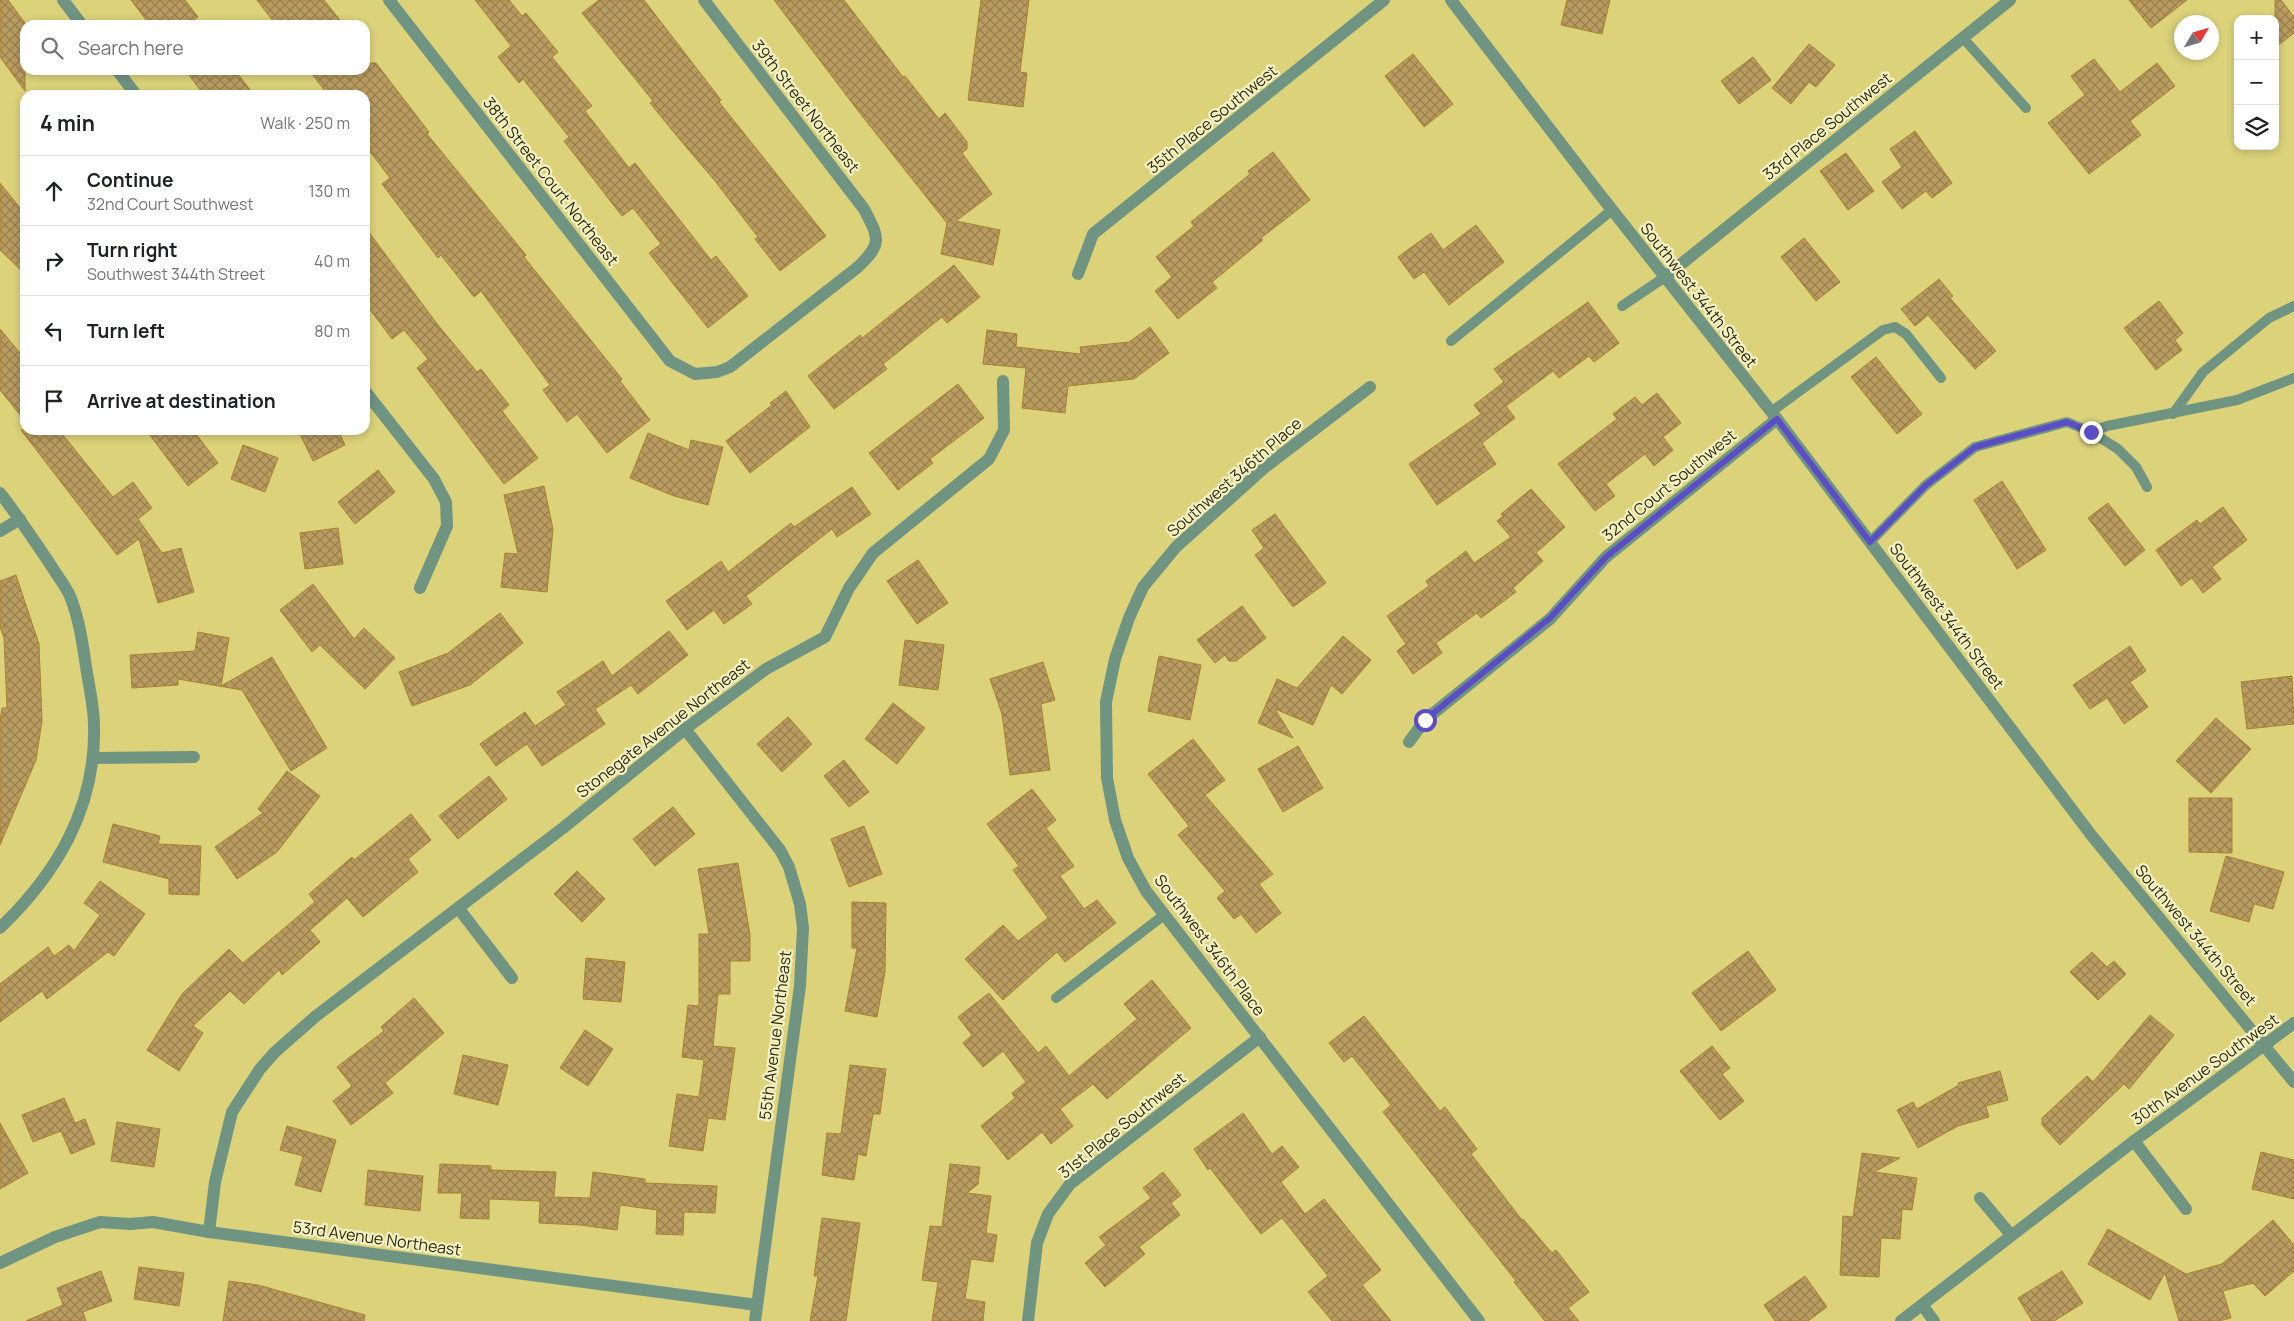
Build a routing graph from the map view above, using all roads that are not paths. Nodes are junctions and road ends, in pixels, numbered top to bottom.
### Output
1 (63, 0) edge
2 (389, 0) edge
3 (704, 0) edge
4 (1384, 0) edge
5 (1451, 0) edge
6 (2010, 0) edge
7 (78, 20) edge
8 (1963, 38) junction
9 (121, 75) edge
10 (132, 90) edge
11 (2026, 108) dead end
12 (1612, 210) junction
13 (877, 234) joint
14 (1078, 274) dead end
15 (1664, 277) junction
16 (1622, 306) dead end
17 (2294, 306) edge
18 (1451, 341) dead end
19 (1941, 378) dead end
20 (2294, 378) edge
21 (1003, 381) dead end
22 (1370, 387) dead end
23 (370, 397) edge
24 (2172, 414) junction
25 (1774, 416) junction
26 (2091, 432) junction
27 (2147, 487) dead end
28 (0, 493) edge
29 (20, 519) junction
30 (0, 531) edge
31 (1870, 542) junction
32 (420, 588) dead end
33 (685, 729) junction
34 (1409, 742) dead end
35 (194, 757) dead end
36 (92, 758) junction
37 (459, 909) junction
38 (1164, 915) junction
39 (0, 928) edge
40 (512, 978) dead end
41 (1056, 998) dead end
42 (2294, 1023) edge
43 (1260, 1037) junction
44 (2266, 1045) junction
45 (2294, 1082) edge
46 (2134, 1141) junction
47 (1980, 1198) dead end
48 (2186, 1209) dead end
49 (209, 1232) junction
50 (2011, 1235) junction
51 (0, 1263) edge
52 (757, 1304) junction
53 (1922, 1304) junction
54 (755, 1321) edge
55 (1028, 1321) edge
56 (1479, 1321) edge
57 (1900, 1321) edge
58 (1934, 1321) edge

1 - 7 street
2 - 13 street, 38th Street Court Northeast
3 - 13 street, 39th Street Northeast
4 - 14 street, 35th Place Southwest
5 - 12 street, Southwest 344th Street
6 - 8 street, 33rd Place Southwest
8 - 11 lane
8 - 15 street, 33rd Place Southwest
9 - 10 street
12 - 15 street, Southwest 344th Street
12 - 18 lane
15 - 16 lane
15 - 25 street, Southwest 344th Street
17 - 24 lane
19 - 25 lane
20 - 24 lane
21 - 33 street, Stonegate Avenue Northeast
22 - 38 street, Southwest 346th Place
23 - 32 street
24 - 26 lane
25 - 31 street, Southwest 344th Street
25 - 34 street, 32nd Court Southwest
26 - 27 lane
26 - 31 lane
28 - 29 street
29 - 30 street
29 - 36 street
31 - 44 street, Southwest 344th Street
33 - 37 street, Stonegate Avenue Northeast
33 - 52 street, 55th Avenue Northeast
35 - 36 street
36 - 39 street
37 - 40 street
37 - 49 street, Stonegate Avenue Northeast
38 - 41 lane
38 - 43 street, Southwest 346th Place
42 - 44 street, 30th Avenue Southwest
43 - 55 street, 31st Place Southwest
43 - 56 street, Southwest 346th Place
44 - 45 street, Southwest 344th Street
44 - 46 street, 30th Avenue Southwest
46 - 48 street, 30th Avenue Southwest
46 - 50 street, 30th Avenue Southwest
47 - 50 street
49 - 51 street, 53rd Avenue Northeast
49 - 52 street, 53rd Avenue Northeast
50 - 53 street, 30th Avenue Southwest
52 - 54 street, 55th Avenue Northeast
53 - 57 street, 30th Avenue Southwest
53 - 58 street

